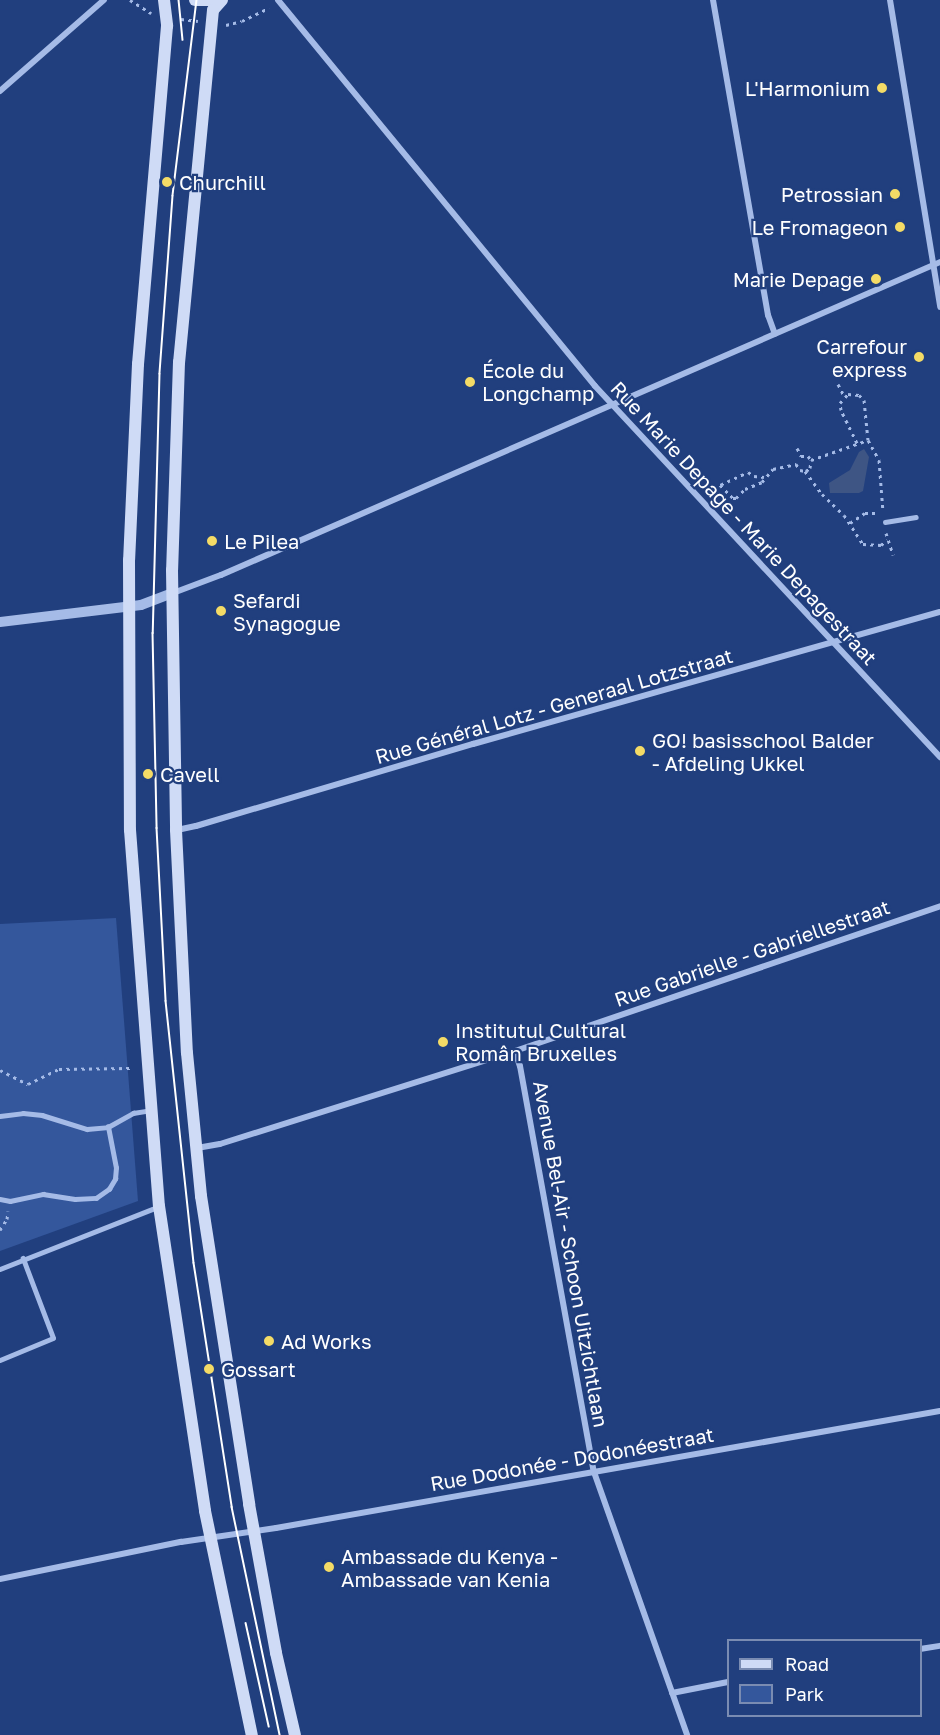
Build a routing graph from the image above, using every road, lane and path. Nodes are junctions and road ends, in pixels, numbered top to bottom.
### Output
1 (104, 0) edge
2 (164, 0) edge
3 (195, 0) edge
4 (216, 0) edge
5 (222, 0) edge
6 (278, 0) edge
7 (713, 0) edge
8 (890, 0) edge
9 (0, 91) edge
10 (937, 263) edge
11 (940, 307) edge
12 (775, 334) junction
13 (838, 384) dead end
14 (844, 396) junction
15 (613, 405) junction
16 (868, 440) junction
17 (856, 443) junction
18 (797, 448) dead end
19 (801, 456) junction
20 (811, 460) junction
21 (796, 464) junction
22 (806, 471) junction
23 (764, 477) junction
24 (916, 516) dead end
25 (885, 522) dead end
26 (850, 524) junction
27 (893, 555) dead end
28 (173, 594) junction
29 (128, 607) junction
30 (940, 612) edge
31 (0, 622) edge
32 (834, 644) junction
33 (940, 757) edge
34 (176, 830) junction
35 (940, 906) edge
36 (515, 1051) junction
37 (130, 1068) dead end
38 (0, 1070) edge
39 (152, 1110) junction
40 (0, 1116) edge
41 (108, 1127) junction
42 (196, 1148) junction
43 (0, 1199) edge
44 (10, 1201) junction
45 (159, 1206) junction
46 (0, 1230) edge
47 (23, 1259) junction
48 (0, 1269) edge
49 (0, 1360) edge
50 (940, 1411) edge
51 (594, 1472) junction
52 (255, 1531) junction
53 (210, 1538) junction
54 (0, 1579) edge
55 (940, 1646) edge
56 (922, 1649) edge
57 (727, 1682) edge
58 (672, 1693) junction
59 (252, 1735) edge
60 (296, 1735) edge
61 (687, 1735) edge

1 - 9 street
2 - 29 main road
3 - 4 main road
5 - 28 main road
6 - 15 street, Rue Marie Depage - Marie Depagestraat
7 - 12 street
8 - 10 street
10 - 11 street
10 - 12 street
12 - 15 street
13 - 14 path
14 - 16 path
14 - 17 path
15 - 28 street
15 - 32 street, Rue Marie Depage - Marie Depagestraat
16 - 17 path
16 - 26 path
17 - 20 path
18 - 19 path
19 - 20 path
19 - 21 path
20 - 22 path
21 - 22 path
21 - 23 path
22 - 26 path
23 - 23 path
24 - 25 lane
26 - 27 path
28 - 29 street
28 - 34 main road
29 - 31 street
29 - 39 main road
30 - 32 street, Rue Général Lotz - Generaal Lotzstraat
32 - 33 street, Rue Marie Depage - Marie Depagestraat
32 - 34 street, Rue Général Lotz - Generaal Lotzstraat
34 - 42 main road
35 - 36 street, Rue Gabrielle - Gabriellestraat
36 - 42 street, Rue Gabrielle - Gabriellestraat
36 - 51 street, Avenue Bel-Air - Schoon Uitzichtlaan
37 - 38 path
39 - 41 lane
39 - 45 main road
40 - 41 lane
41 - 44 lane
42 - 52 main road
43 - 44 lane
44 - 46 path
45 - 47 lane
45 - 53 main road
47 - 48 lane
47 - 49 lane
50 - 51 street, Rue Dodonée - Dodonéestraat
51 - 52 street, Rue Dodonée - Dodonéestraat
51 - 58 street, Avenue Bel-Air - Schoon Uitzichtlaan
52 - 53 street, Rue Dodonée - Dodonéestraat
52 - 60 main road
53 - 54 street, Rue Dodonée - Dodonéestraat
53 - 59 main road
55 - 56 street
57 - 58 street
58 - 61 street, Avenue Bel-Air - Schoon Uitzichtlaan

